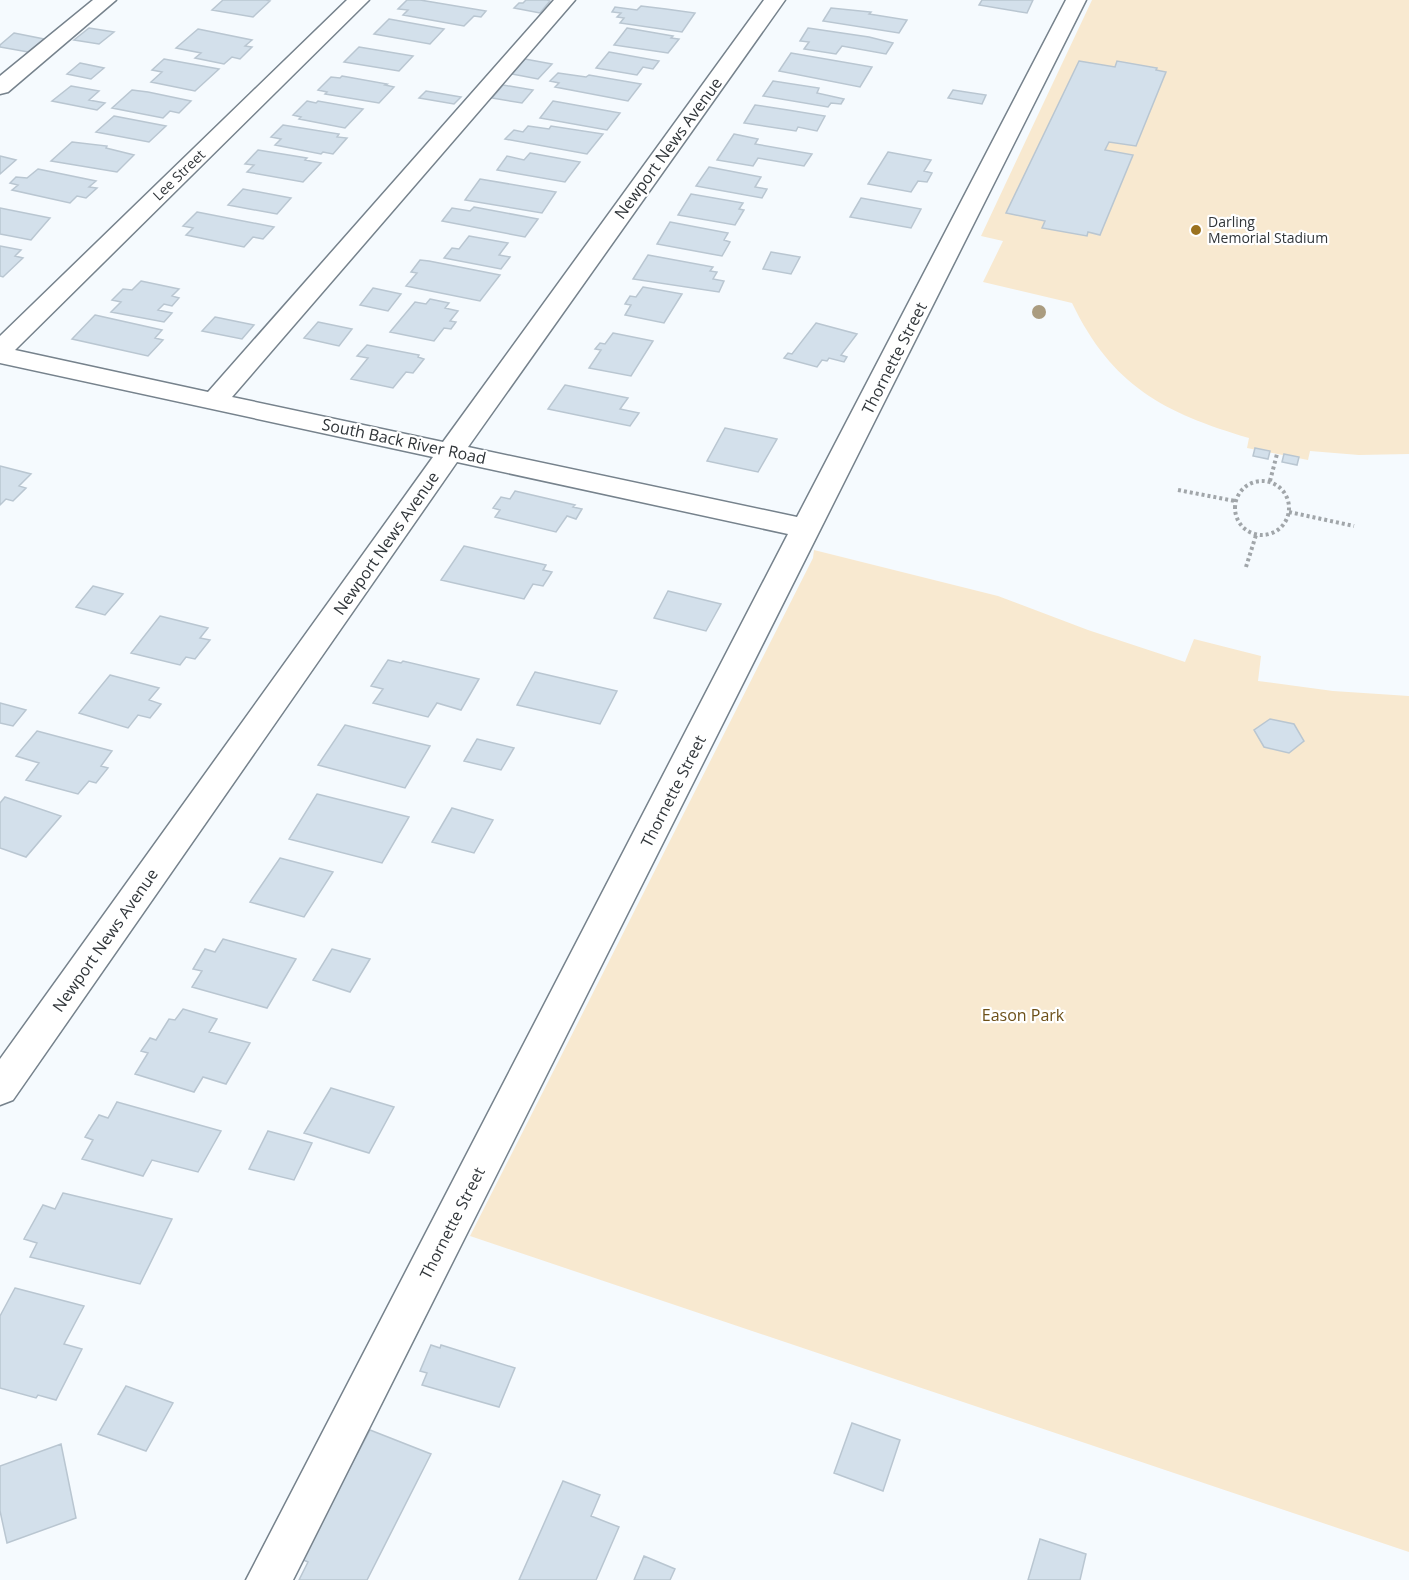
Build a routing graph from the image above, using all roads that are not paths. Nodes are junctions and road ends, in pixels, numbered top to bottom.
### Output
1 (106, 0) edge
2 (359, 0) edge
3 (565, 0) edge
4 (775, 0) edge
5 (1076, 0) edge
6 (0, 87) edge
7 (0, 350) edge
8 (0, 355) edge
9 (215, 400) junction
10 (451, 451) junction
11 (808, 529) junction
12 (0, 1089) edge
13 (269, 1580) edge

1 - 6 street
2 - 7 street, Lee Street
3 - 9 street
4 - 10 street, Newport News Avenue
5 - 11 street, Thornette Street
8 - 9 street, South Back River Road
9 - 10 street, South Back River Road
10 - 11 street, South Back River Road
10 - 12 street, Newport News Avenue
11 - 13 street, Thornette Street

